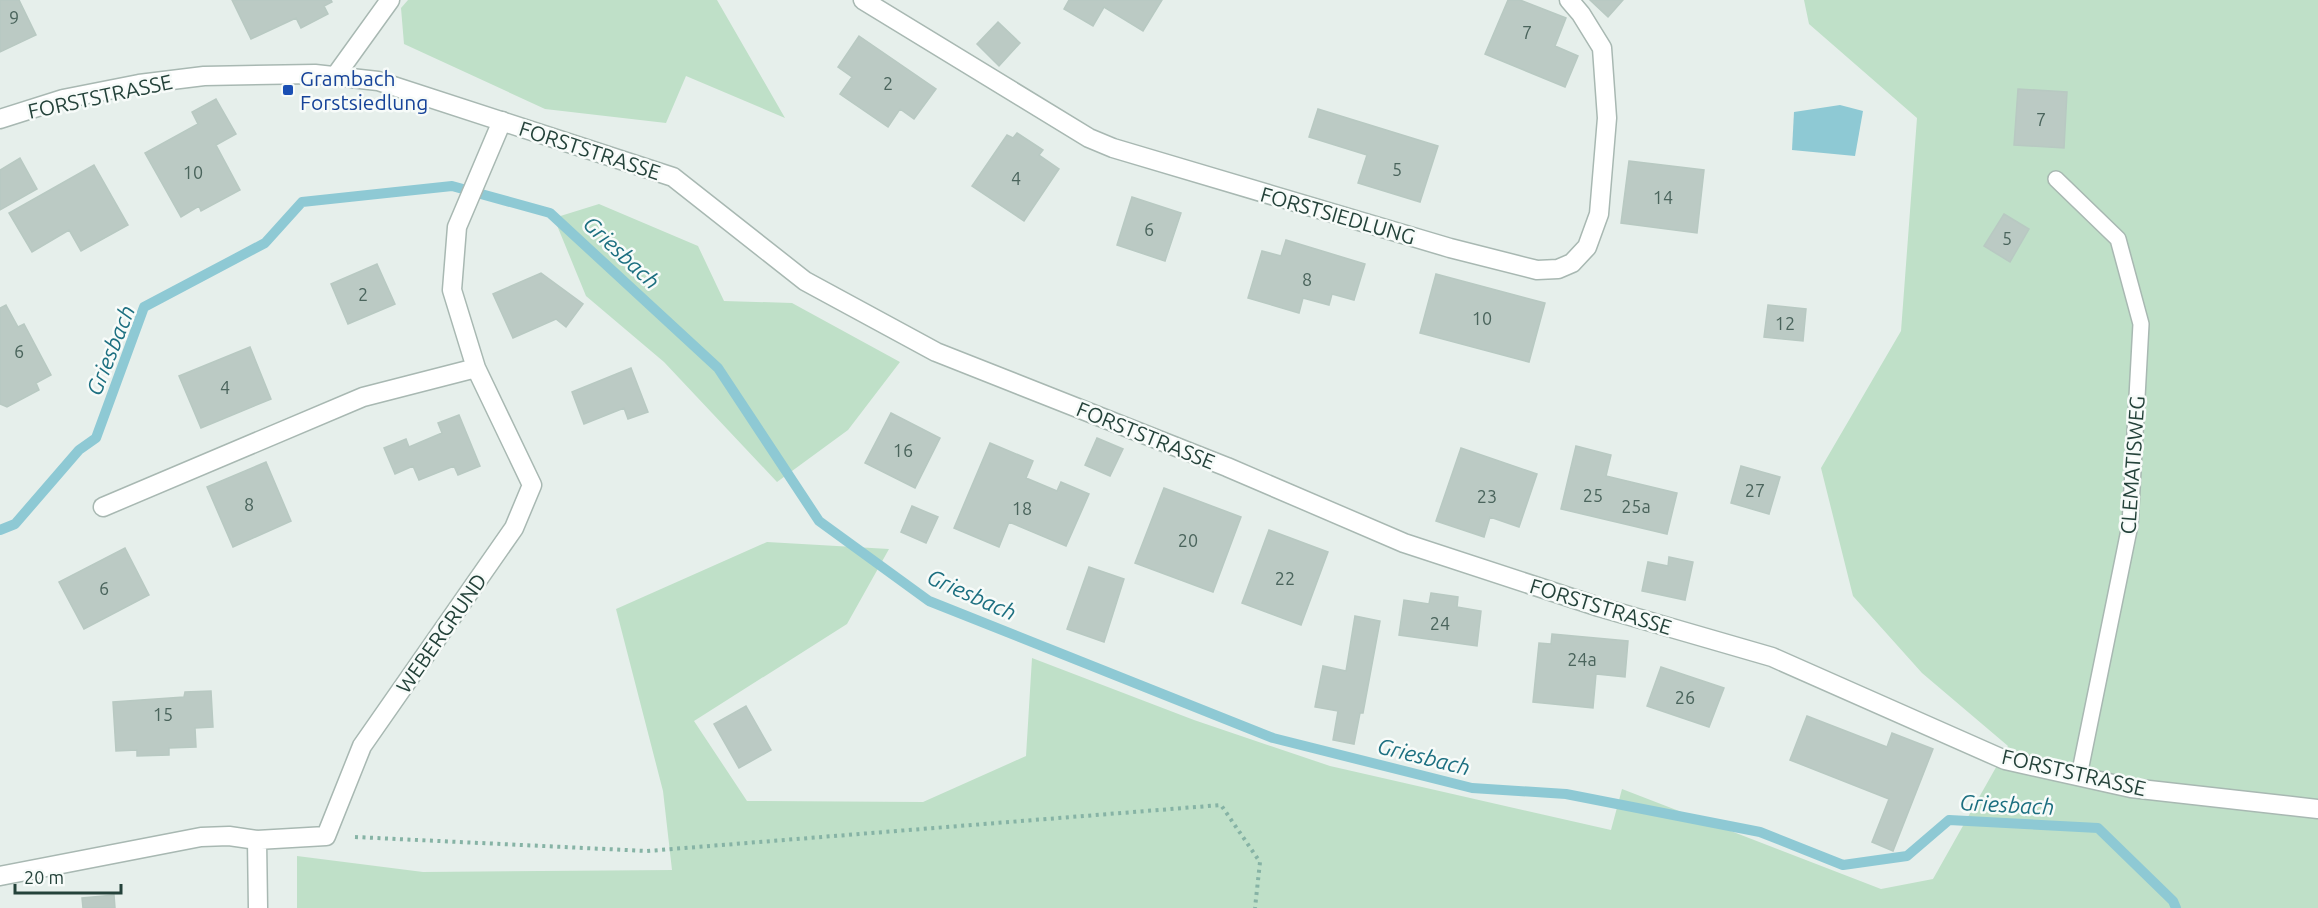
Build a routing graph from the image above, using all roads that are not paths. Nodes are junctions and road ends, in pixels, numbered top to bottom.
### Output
1 (864, 0) edge
2 (1569, 0) edge
3 (380, 4) edge
4 (336, 75) junction
5 (0, 119) edge
6 (502, 121) junction
7 (2056, 179) dead end
8 (476, 368) junction
9 (104, 507) dead end
10 (2079, 776) junction
11 (2318, 809) edge
12 (257, 840) junction
13 (0, 876) edge
14 (258, 908) edge

1 - 2 street, FORSTSIEDLUNG
3 - 4 street
4 - 5 street, FORSTSTRASSE
4 - 6 street, FORSTSTRASSE
6 - 8 street, WEBERGRUND
6 - 10 street, FORSTSTRASSE
7 - 10 lane, CLEMATISWEG
8 - 9 street
8 - 12 street, WEBERGRUND
10 - 11 street, FORSTSTRASSE
12 - 13 street
12 - 14 street

